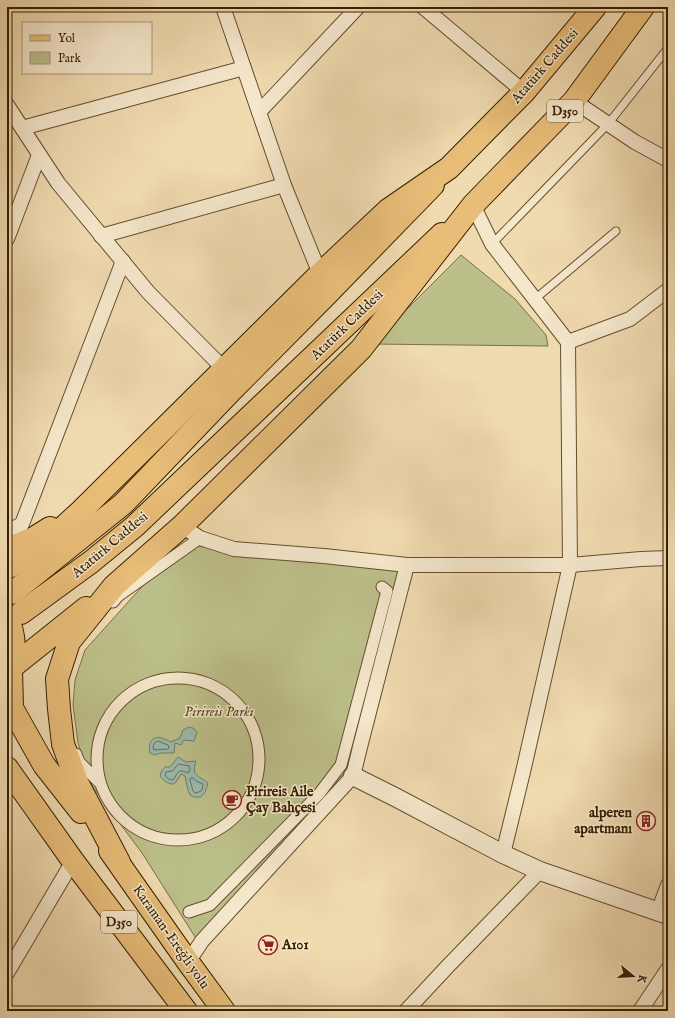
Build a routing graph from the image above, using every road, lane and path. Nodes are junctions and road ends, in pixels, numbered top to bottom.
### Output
1 (223, 7) edge
2 (358, 7) edge
3 (424, 7) edge
4 (595, 7) edge
5 (643, 7) edge
6 (668, 48) edge
7 (244, 68) junction
8 (524, 92) junction
9 (574, 101) junction
10 (7, 104) edge
11 (260, 112) junction
12 (608, 124) junction
13 (22, 128) junction
14 (39, 155) junction
15 (668, 160) edge
16 (449, 168) junction
17 (284, 185) junction
18 (473, 205) junction
19 (616, 231) dead end
20 (102, 236) junction
21 (7, 239) edge
22 (492, 244) junction
23 (122, 261) junction
24 (320, 274) junction
25 (668, 290) edge
26 (534, 299) junction
27 (568, 342) junction
28 (224, 369) junction
29 (88, 504) junction
30 (182, 526) junction
31 (7, 532) edge
32 (200, 538) junction
33 (7, 549) edge
34 (668, 558) edge
35 (407, 565) junction
36 (570, 565) junction
37 (7, 568) edge
38 (114, 586) junction
39 (382, 587) dead end
40 (12, 593) dead end
41 (14, 615) edge
42 (9, 671) edge
43 (7, 768) edge
44 (353, 776) junction
45 (99, 782) junction
46 (7, 792) edge
47 (52, 831) junction
48 (503, 854) junction
49 (73, 861) junction
50 (119, 862) junction
51 (540, 871) junction
52 (668, 886) edge
53 (189, 912) dead end
54 (663, 914) edge
55 (188, 962) junction
56 (668, 969) edge
57 (7, 973) edge
58 (186, 1011) edge
59 (224, 1011) edge
60 (406, 1011) edge
61 (640, 1011) edge

1 - 7 street
2 - 11 street
3 - 8 street
4 - 8 main road, Atatürk Caddesi
5 - 9 main road, Atatürk Caddesi / D350
6 - 12 lane
7 - 11 street
7 - 13 street
8 - 16 main road, Atatürk Caddesi
9 - 12 street
9 - 18 main road, Atatürk Caddesi / D350
10 - 13 street
11 - 17 street
12 - 15 street
12 - 22 lane
13 - 14 street
14 - 20 street
14 - 21 street
16 - 24 main road
16 - 40 main road, Atatürk Caddesi
17 - 20 street
17 - 24 street
18 - 22 street
18 - 30 main road
18 - 41 main road, Atatürk Caddesi
19 - 26 lane
20 - 23 street
22 - 26 street
23 - 28 street
23 - 31 street
24 - 28 main road
25 - 27 street
26 - 27 street
27 - 36 street
28 - 29 main road
29 - 33 main road
29 - 37 main road
30 - 32 street
30 - 38 main road
32 - 35 street
32 - 45 street
34 - 36 street
35 - 36 street
35 - 44 street
36 - 48 street
38 - 42 main road
38 - 50 main road
39 - 53 street
41 - 42 main road
42 - 50 main road
43 - 47 main road, D350
44 - 48 street
44 - 55 street
45 - 45 street
46 - 47 main road
47 - 49 main road, D350
48 - 51 street
49 - 57 street
49 - 58 main road, D350
50 - 55 main road, Karaman-Ereğli yolu / D350
51 - 54 street
51 - 60 street
52 - 54 street
55 - 59 main road, Karaman-Ereğli yolu / D350
56 - 61 street

